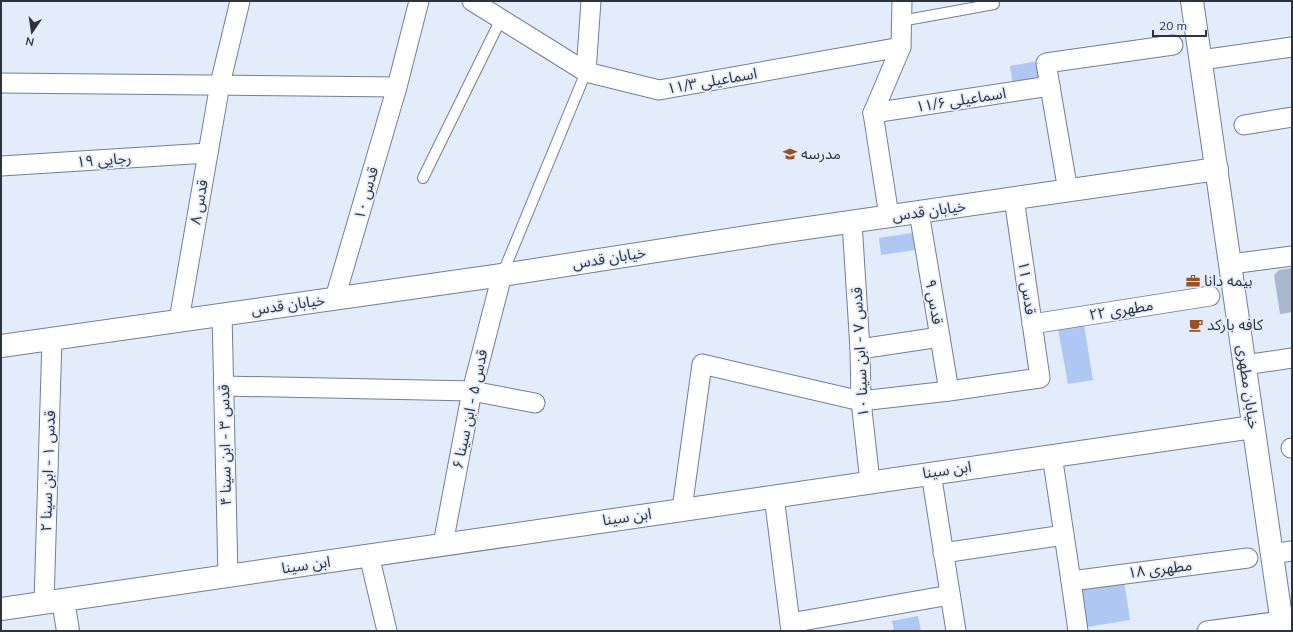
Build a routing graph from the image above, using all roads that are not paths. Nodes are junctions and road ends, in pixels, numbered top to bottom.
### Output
1 (240, 1) edge
2 (419, 1) edge
3 (472, 1) edge
4 (591, 1) edge
5 (902, 1) edge
6 (1192, 1) edge
7 (994, 4) dead end
8 (501, 19) junction
9 (901, 21) junction
10 (1173, 46) dead end
11 (901, 47) junction
12 (1292, 47) edge
13 (1201, 60) junction
14 (586, 72) junction
15 (1, 83) edge
16 (220, 84) junction
17 (1050, 86) junction
18 (397, 87) junction
19 (872, 113) junction
20 (1292, 117) edge
21 (1244, 125) dead end
22 (208, 153) junction
23 (1, 166) edge
24 (1217, 169) junction
25 (423, 178) dead end
26 (1068, 191) junction
27 (1014, 198) junction
28 (919, 212) junction
29 (889, 216) junction
30 (852, 222) junction
31 (1292, 256) edge
32 (1231, 264) junction
33 (502, 275) junction
34 (1210, 296) dead end
35 (335, 298) junction
36 (222, 314) junction
37 (179, 320) junction
38 (1032, 324) junction
39 (940, 338) junction
40 (52, 339) junction
41 (1, 346) edge
42 (860, 349) junction
43 (1292, 358) edge
44 (1245, 365) junction
45 (224, 386) junction
46 (472, 391) junction
47 (949, 391) junction
48 (862, 401) junction
49 (535, 403) dead end
50 (1253, 427) junction
51 (1052, 455) junction
52 (930, 473) junction
53 (870, 482) junction
54 (774, 496) junction
55 (682, 509) junction
56 (1064, 534) junction
57 (443, 544) junction
58 (943, 552) junction
59 (1282, 553) edge
60 (369, 555) junction
61 (1248, 558) dead end
62 (228, 576) junction
63 (1071, 581) junction
64 (950, 595) junction
65 (54, 602) junction
66 (1, 609) edge
67 (1282, 626) edge
68 (791, 627) edge
69 (68, 631) edge
70 (387, 631) edge
71 (956, 631) edge
72 (1078, 631) edge
73 (1207, 631) edge

1 - 16 street, قدس ۸
2 - 18 street, قدس ۱۰
3 - 8 street, اسماعیلی ۱۱/۳
4 - 14 street
5 - 9 street
6 - 13 street, خیابان مطهری
7 - 9 lane
8 - 14 street, اسماعیلی ۱۱/۳
8 - 25 lane
9 - 11 street
10 - 17 street
11 - 14 street, اسماعیلی ۱۱/۳
11 - 19 street
12 - 13 street
13 - 24 street, خیابان مطهری
14 - 33 lane
15 - 16 street
16 - 18 street
16 - 22 street, قدس ۸
17 - 19 street, اسماعیلی ۱۱/۶
17 - 26 street
18 - 35 street, قدس ۱۰
19 - 29 street
20 - 21 street
22 - 23 street, رجایی ۱۹
22 - 37 street, قدس ۸
24 - 26 street, خیابان قدس
24 - 32 street, خیابان مطهری
26 - 27 street, خیابان قدس
27 - 28 street, خیابان قدس
27 - 38 street, قدس ۱۱
28 - 29 street, خیابان قدس
28 - 39 street, قدس ۹
29 - 30 street, خیابان قدس
30 - 33 street, خیابان قدس
30 - 42 street, قدس ۷ - ابن سینا ۱۰
31 - 32 street
32 - 44 street, خیابان مطهری
33 - 35 street, خیابان قدس
33 - 46 street, قدس ۵ - ابن سینا ۶
34 - 38 street, مطهری ۲۲
35 - 36 street, خیابان قدس
36 - 37 street, خیابان قدس
36 - 45 street, قدس ۳ - ابن سینا ۴
37 - 40 street, خیابان قدس
38 - 47 street, قدس ۱۱
39 - 42 street
39 - 47 street, قدس ۹
40 - 41 street, خیابان قدس
40 - 65 street, قدس ۱ - ابن سینا ۲
42 - 48 street, قدس ۷ - ابن سینا ۱۰
43 - 44 street
44 - 50 street, خیابان مطهری
45 - 46 street
45 - 62 street, قدس ۳ - ابن سینا ۴
46 - 49 street
46 - 57 street, قدس ۵ - ابن سینا ۶
47 - 48 street
48 - 53 street, قدس ۷ - ابن سینا ۱۰
48 - 55 street
50 - 51 street, ابن سینا
50 - 59 street, خیابان مطهری
51 - 52 street, ابن سینا
51 - 56 street
52 - 53 street, ابن سینا
52 - 58 street
53 - 54 street, ابن سینا
54 - 55 street, ابن سینا
54 - 68 street
55 - 57 street, ابن سینا
56 - 58 street
56 - 63 street
57 - 60 street, ابن سینا
58 - 64 street
59 - 67 street, خیابان مطهری
60 - 62 street, ابن سینا
60 - 70 street
61 - 63 street, مطهری ۱۸
62 - 65 street, ابن سینا
63 - 72 street
64 - 68 street
64 - 71 street
65 - 66 street, ابن سینا
65 - 69 street
67 - 73 street

